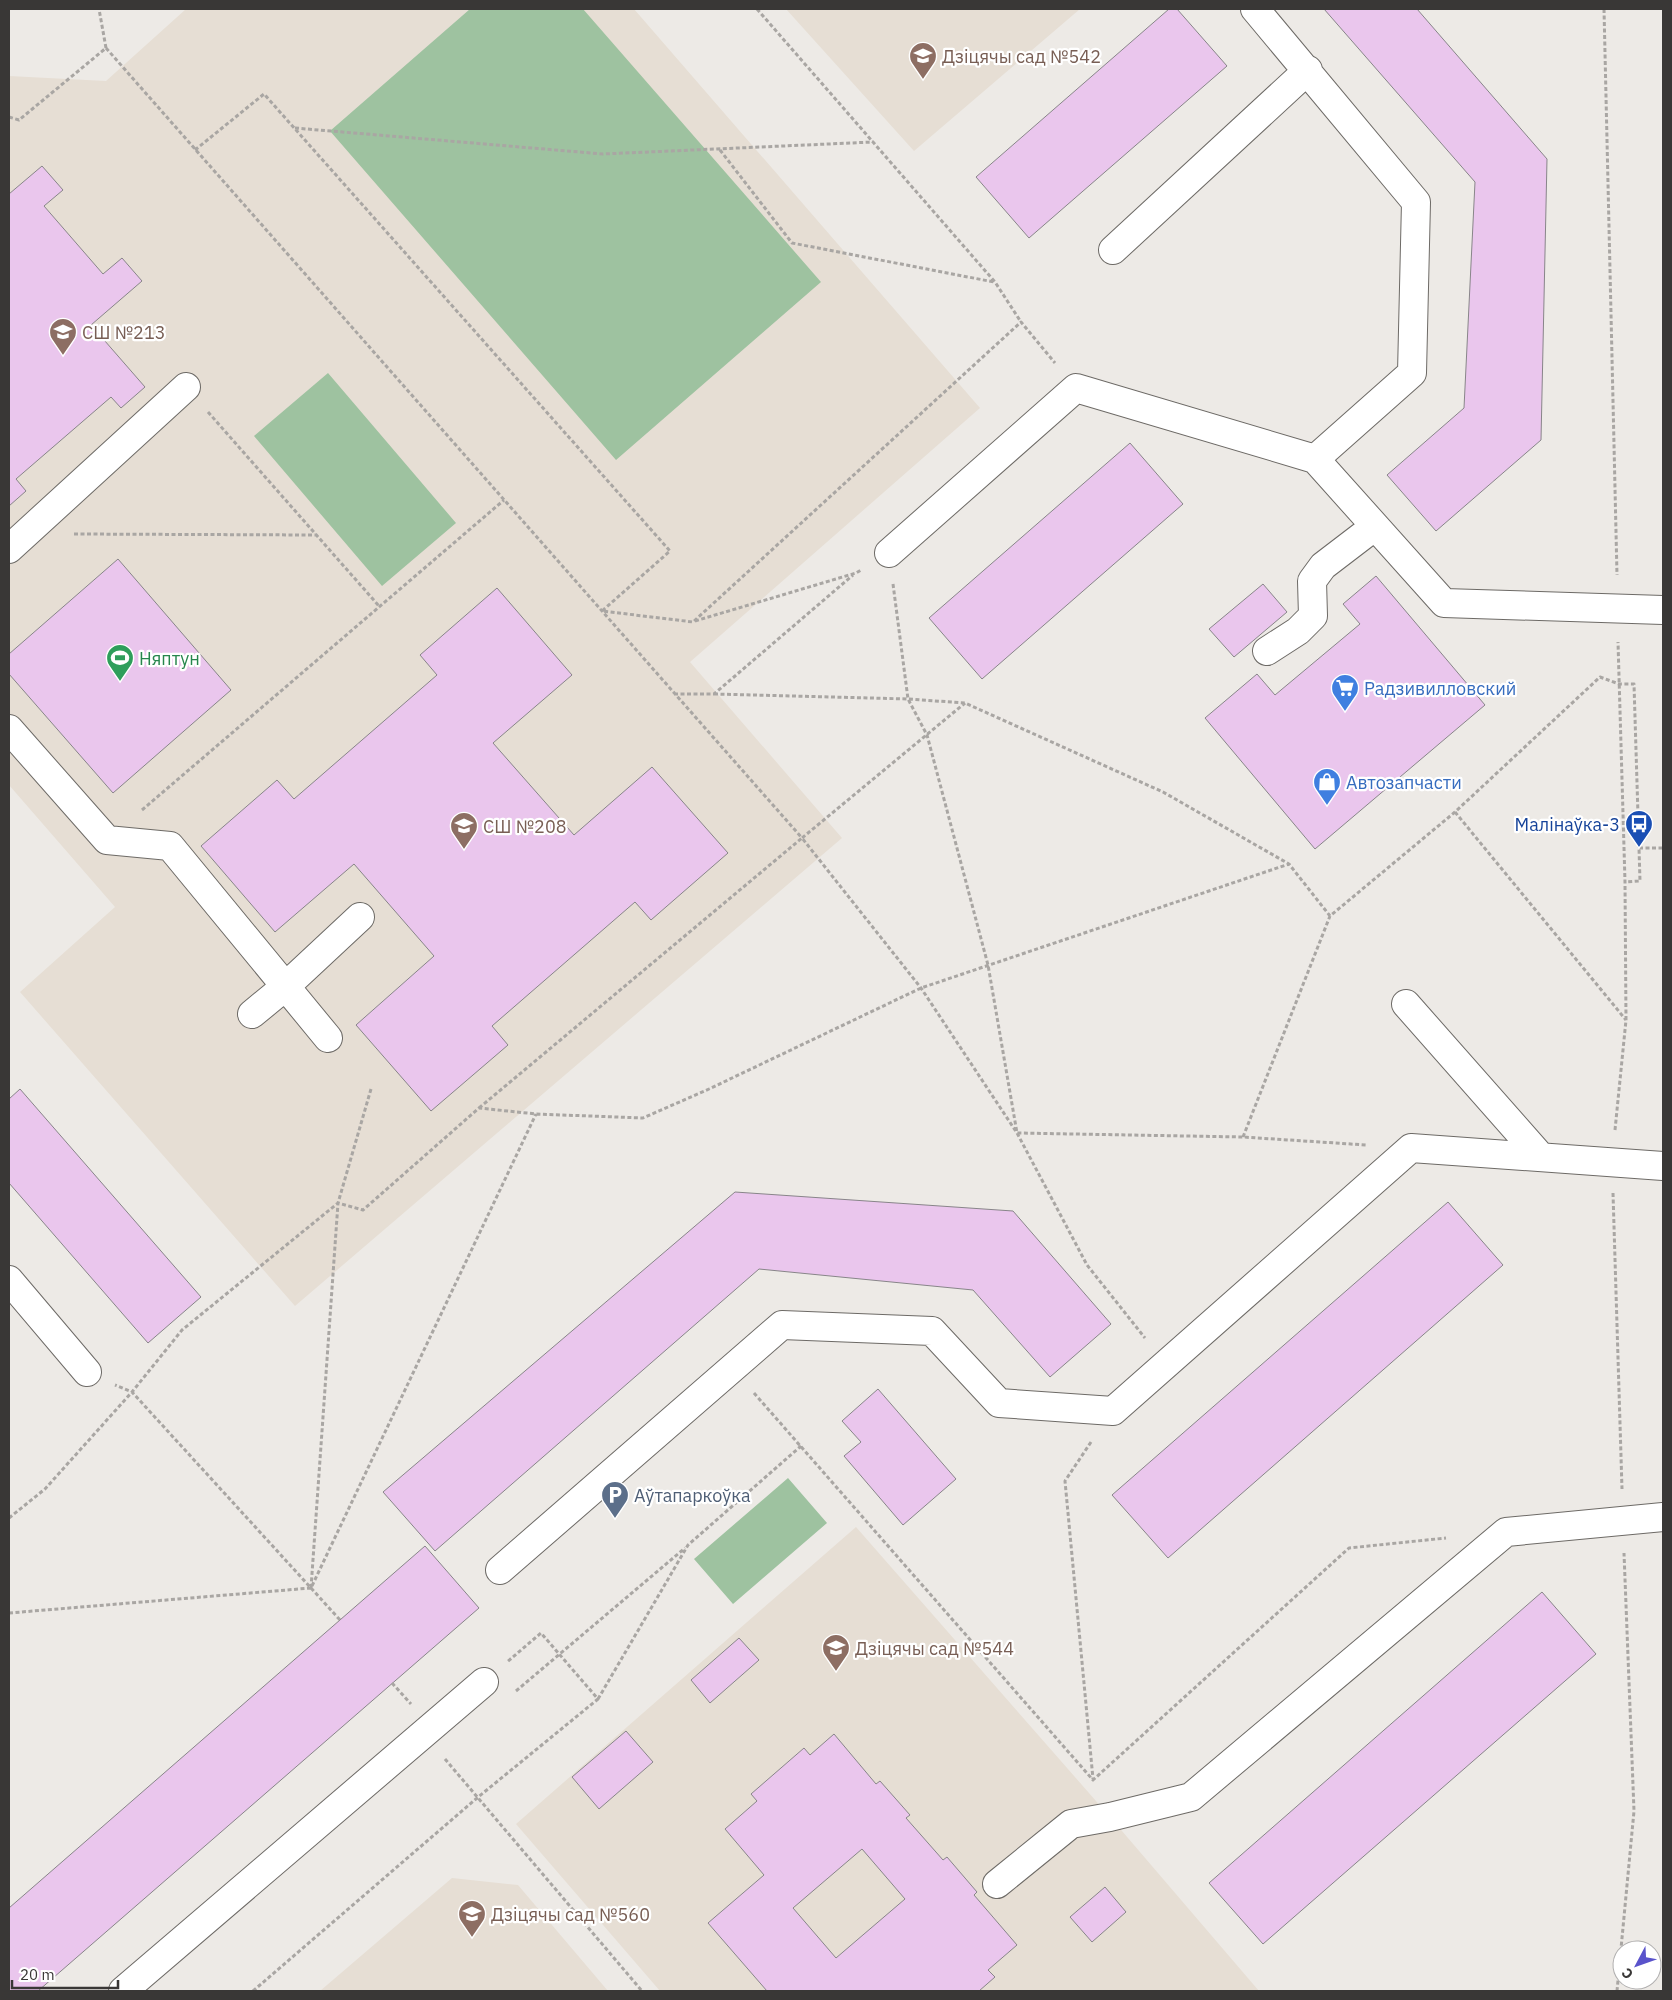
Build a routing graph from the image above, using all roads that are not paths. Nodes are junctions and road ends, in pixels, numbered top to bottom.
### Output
1 (1256, 9) edge
2 (1308, 70) junction
3 (1114, 250) dead end
4 (186, 387) road end
5 (1315, 459) junction
6 (1374, 527) junction
7 (18, 541) edge
8 (889, 553) road end
9 (1663, 610) edge
10 (1267, 651) dead end
11 (9, 729) edge
12 (360, 917) dead end
13 (286, 986) junction
14 (1406, 1004) dead end
15 (252, 1014) dead end
16 (328, 1038) dead end
17 (1541, 1157) junction
18 (1663, 1166) edge
19 (9, 1280) edge
20 (87, 1372) road end
21 (1663, 1517) edge
22 (500, 1570) dead end
23 (484, 1682) road end
24 (997, 1884) dead end
25 (124, 1991) edge

1 - 2 lane
2 - 3 lane
2 - 5 lane
4 - 7 lane
5 - 6 lane
5 - 8 lane
6 - 9 lane
6 - 10 lane
11 - 13 lane
12 - 13 lane
13 - 15 lane
13 - 16 lane
14 - 17 lane
17 - 18 lane
17 - 22 lane
19 - 20 lane
21 - 24 lane
23 - 25 lane

